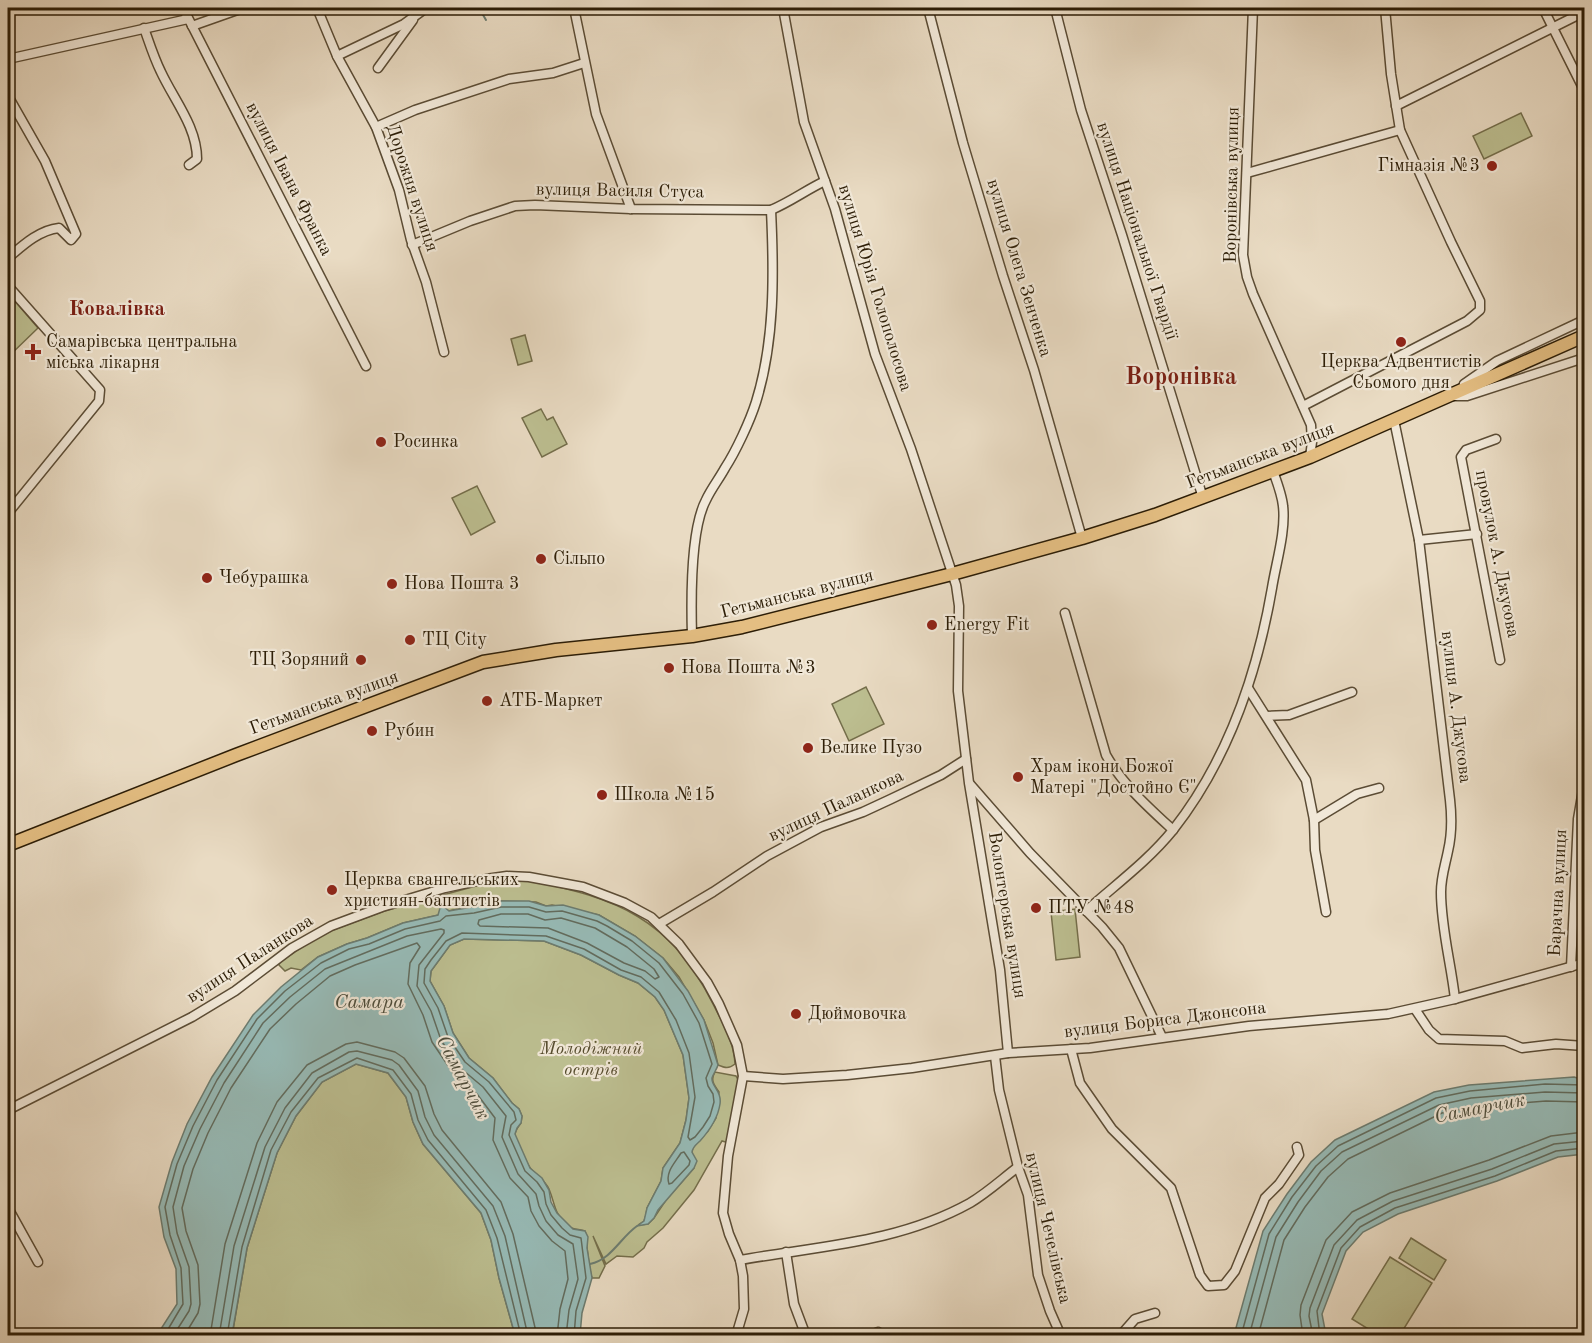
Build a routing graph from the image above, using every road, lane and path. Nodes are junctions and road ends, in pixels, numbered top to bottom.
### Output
1 (183, 8) edge
2 (243, 8) edge
3 (317, 8) edge
4 (426, 8) edge
5 (574, 8) edge
6 (783, 8) edge
7 (928, 8) edge
8 (1055, 8) edge
9 (1253, 8) edge
10 (1385, 8) edge
11 (1543, 8) edge
12 (1584, 12) edge
13 (417, 14) junction
14 (190, 23) junction
15 (144, 27) junction
16 (1554, 28) junction
17 (337, 56) junction
18 (8, 59) edge
19 (584, 63) junction
20 (378, 68) dead end
21 (1584, 90) edge
22 (8, 96) edge
23 (1396, 106) junction
24 (376, 127) junction
25 (1400, 130) junction
26 (189, 165) dead end
27 (1247, 173) junction
28 (825, 181) junction
29 (631, 209) junction
30 (771, 210) junction
31 (412, 245) junction
32 (8, 258) edge
33 (8, 286) edge
34 (1584, 320) edge
35 (1584, 336) edge
36 (444, 352) dead end
37 (1584, 358) edge
38 (366, 366) dead end
39 (1447, 396) junction
40 (1303, 406) junction
41 (1394, 420) junction
42 (1496, 439) dead end
43 (1310, 457) junction
44 (1273, 471) junction
45 (1203, 498) junction
46 (8, 513) edge
47 (1477, 534) junction
48 (1082, 538) junction
49 (1419, 540) junction
50 (952, 574) junction
51 (1065, 613) dead end
52 (692, 636) junction
53 (1500, 660) dead end
54 (1248, 688) junction
55 (1352, 692) dead end
56 (1266, 716) junction
57 (966, 759) junction
58 (969, 783) junction
59 (1584, 784) edge
60 (1378, 788) dead end
61 (1314, 820) junction
62 (1173, 830) junction
63 (8, 845) edge
64 (1086, 911) junction
65 (1326, 912) dead end
66 (659, 924) junction
67 (1584, 963) edge
68 (1571, 967) junction
69 (1455, 999) junction
70 (1415, 1009) junction
71 (1162, 1037) junction
72 (1584, 1046) edge
73 (1071, 1049) junction
74 (1008, 1053) junction
75 (995, 1056) junction
76 (743, 1076) junction
77 (8, 1110) edge
78 (1297, 1147) dead end
79 (1018, 1167) junction
80 (8, 1208) edge
81 (786, 1252) junction
82 (740, 1260) junction
83 (38, 1262) dead end
84 (1155, 1313) dead end
85 (736, 1335) edge
86 (806, 1335) edge
87 (868, 1335) edge
88 (880, 1335) edge
89 (1061, 1335) edge
90 (1120, 1335) edge

1 - 14 street, вулиця Івана Франка
2 - 14 street
3 - 17 street, Дорожня вулиця
4 - 13 street
5 - 19 street
6 - 28 street, вулиця Юрія Голополосова
7 - 48 street, вулиця Олега Зенченка
8 - 45 street, вулиця Національної Гвардії
9 - 27 street, Воронівська вулиця
10 - 23 street
11 - 16 street
12 - 16 street
13 - 17 street
13 - 20 street
14 - 15 street
14 - 38 street, вулиця Івана Франка
15 - 18 street
15 - 26 street
16 - 21 street
16 - 23 street
17 - 24 street, Дорожня вулиця
19 - 24 street
19 - 29 street
22 - 32 street
23 - 25 street
24 - 31 street, Дорожня вулиця
25 - 27 street
25 - 40 street
27 - 40 street, Воронівська вулиця
28 - 30 street, вулиця Василя Стуса
28 - 50 street, вулиця Юрія Голополосова
29 - 30 street, вулиця Василя Стуса
29 - 31 street, вулиця Василя Стуса
30 - 52 street
31 - 36 street, Дорожня вулиця
33 - 46 street
34 - 39 street
35 - 39 highway, Гетьманська вулиця
37 - 39 street
39 - 41 highway, Гетьманська вулиця
40 - 43 street, Воронівська вулиця
41 - 43 highway, Гетьманська вулиця
41 - 49 street, вулиця А. Джусова
42 - 47 street, провулок А. Джусова
43 - 44 highway, Гетьманська вулиця
44 - 45 highway, Гетьманська вулиця
44 - 54 street
45 - 48 highway, Гетьманська вулиця
47 - 49 street
47 - 53 street, провулок А. Джусова
48 - 50 highway, Гетьманська вулиця
49 - 69 street, вулиця А. Джусова
50 - 52 highway, Гетьманська вулиця
50 - 57 street, Волонтерська вулиця
51 - 62 street
52 - 63 highway, Гетьманська вулиця
54 - 56 street
54 - 62 street
55 - 56 street
56 - 61 street
57 - 58 street, Волонтерська вулиця
57 - 66 street, вулиця Паланкова
58 - 64 street, Волонтерська вулиця
58 - 74 street, Волонтерська вулиця
59 - 68 street, Барачна вулиця
60 - 61 street
61 - 65 street
62 - 64 street
64 - 71 street, Волонтерська вулиця
66 - 76 street, вулиця Паланкова
66 - 77 street, вулиця Паланкова
67 - 68 street, вулиця Бориса Джонсона
68 - 69 street, вулиця Бориса Джонсона
69 - 70 street, вулиця Бориса Джонсона
70 - 71 street, вулиця Бориса Джонсона
70 - 72 street
71 - 73 street, вулиця Бориса Джонсона
73 - 74 street, вулиця Бориса Джонсона
73 - 78 street
74 - 75 street, вулиця Бориса Джонсона
75 - 76 street, вулиця Бориса Джонсона
75 - 79 street, вулиця Чечелівська
76 - 82 street
79 - 81 street
79 - 89 street, вулиця Чечелівська
80 - 83 street
81 - 82 street
81 - 86 street
82 - 85 street
84 - 90 street
87 - 88 street

